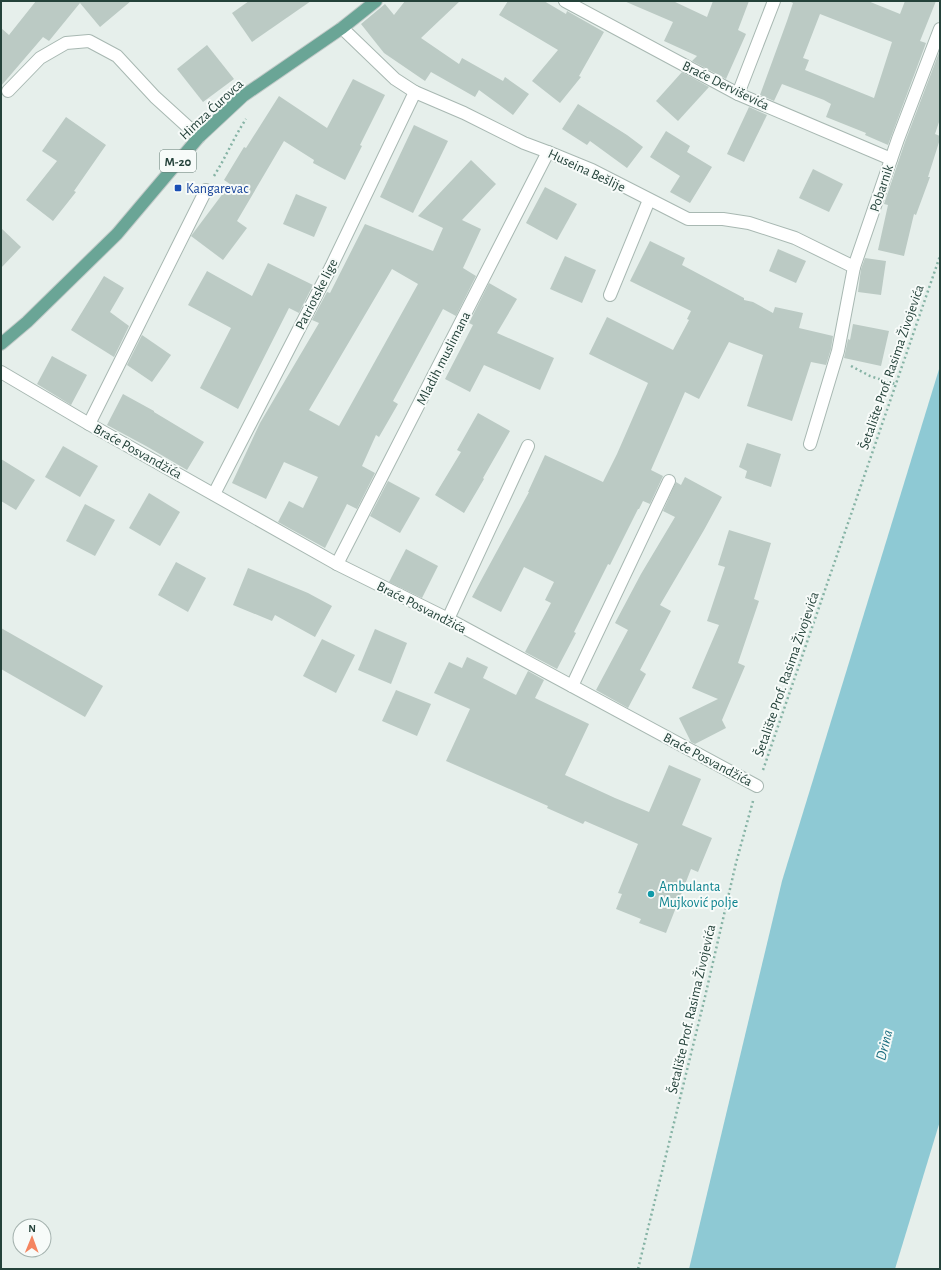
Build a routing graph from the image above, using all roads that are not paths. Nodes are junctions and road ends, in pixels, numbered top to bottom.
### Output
1 (376, 1) edge
2 (565, 1) edge
3 (774, 1) edge
4 (342, 28) junction
5 (940, 29) edge
6 (8, 91) dead end
7 (415, 92) junction
8 (738, 94) junction
9 (199, 137) junction
10 (548, 152) junction
11 (891, 159) junction
12 (206, 190) road end
13 (649, 200) junction
14 (854, 267) junction
15 (610, 295) dead end
16 (1, 344) edge
17 (1, 372) edge
18 (89, 424) junction
19 (810, 444) dead end
20 (528, 446) dead end
21 (669, 481) dead end
22 (214, 494) junction
23 (337, 564) junction
24 (448, 620) junction
25 (572, 686) junction
26 (757, 786) road end

1 - 4 main road, Himza Ćurovca / M-20
2 - 8 street, Braće Derviševića
3 - 8 street
4 - 7 street, Huseina Bešlije
4 - 9 main road, Himza Ćurovca / M-20
5 - 11 street, Pobarnik
6 - 9 street
7 - 10 street, Huseina Bešlije
7 - 22 street, Patriotske lige
8 - 11 street, Braće Derviševića
9 - 16 main road, Himza Ćurovca / M-20
10 - 13 street, Huseina Bešlije
10 - 23 street, Mladih muslimana
11 - 14 street, Pobarnik
12 - 18 street, Braće Posvandžića
13 - 14 street, Huseina Bešlije
13 - 15 street
14 - 19 street, Pobarnik
17 - 18 street, Braće Posvandžića
18 - 22 street, Braće Posvandžića
20 - 24 street
21 - 25 street
22 - 23 street, Braće Posvandžića
23 - 24 street, Braće Posvandžića
24 - 25 street, Braće Posvandžića
25 - 26 street, Braće Posvandžića

